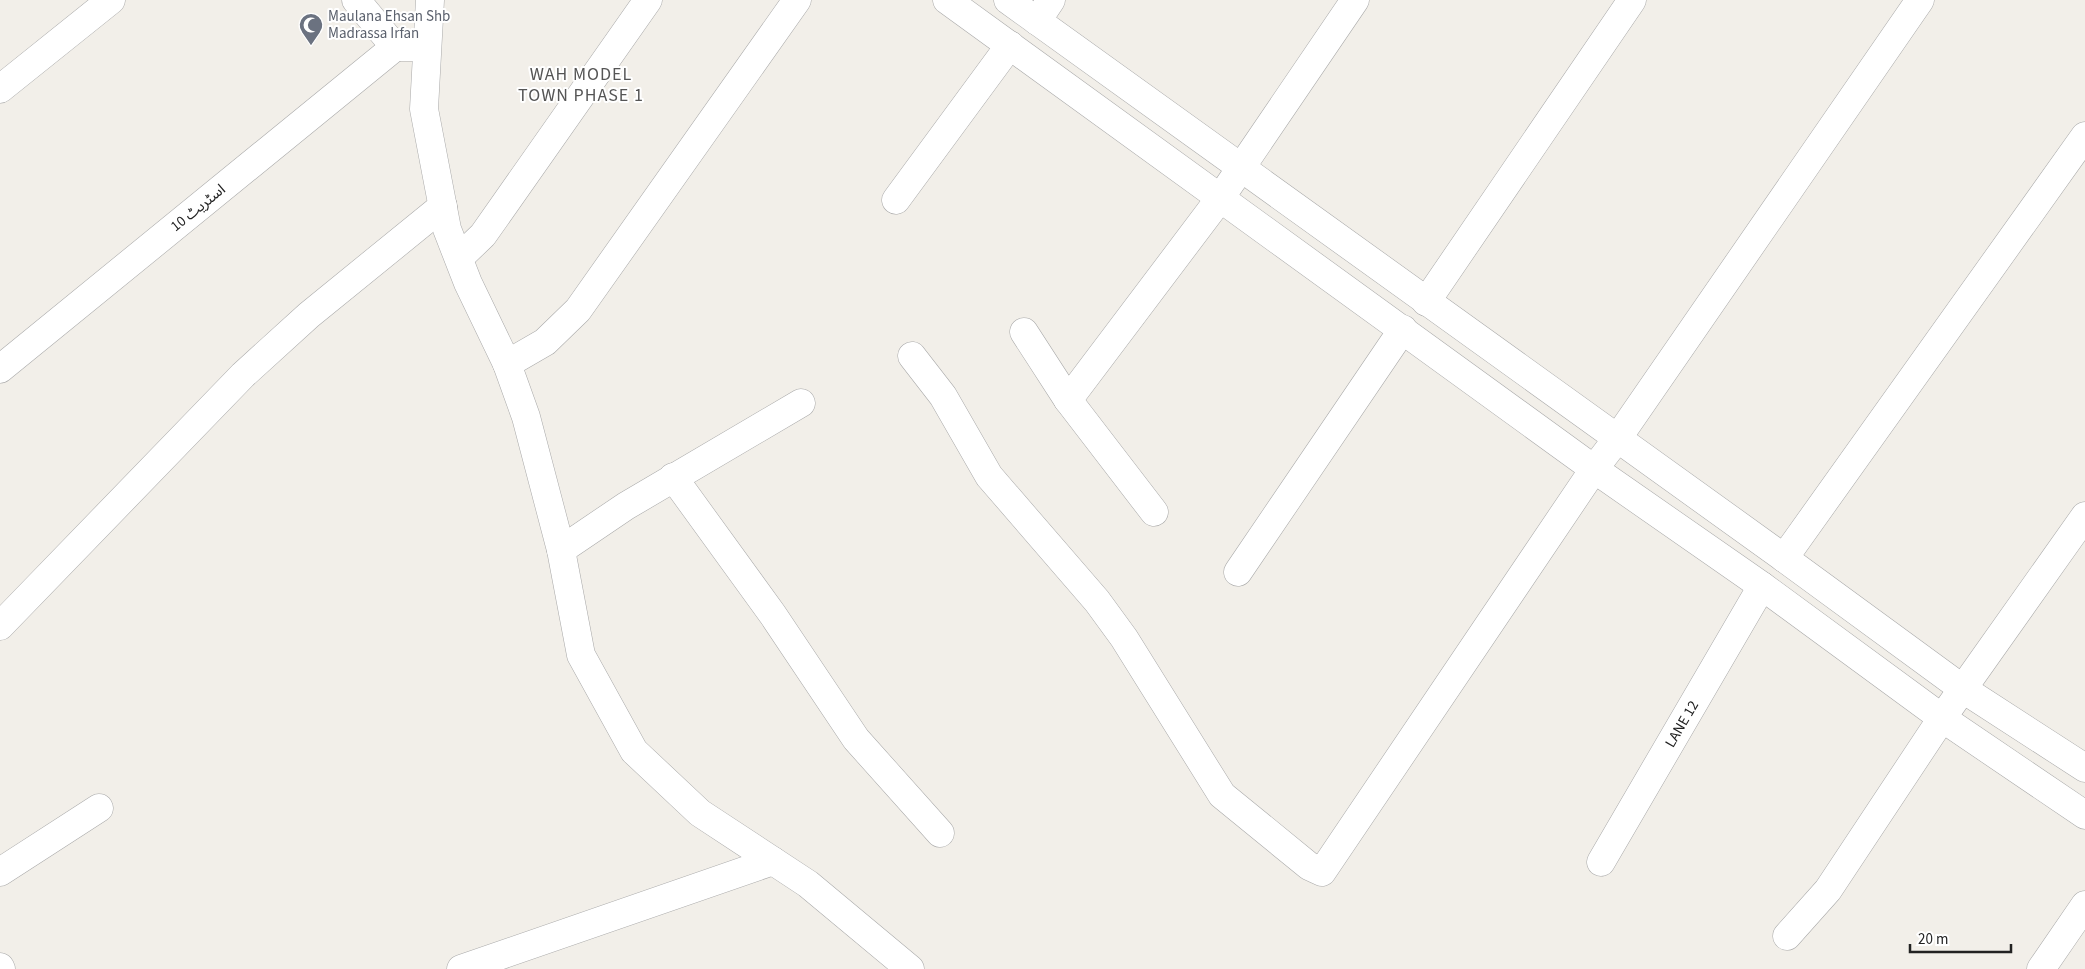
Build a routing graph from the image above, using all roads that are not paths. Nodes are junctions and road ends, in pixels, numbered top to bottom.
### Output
1 (111, 0) edge
2 (356, 0) edge
3 (430, 0) edge
4 (648, 0) edge
5 (796, 0) edge
6 (947, 0) edge
7 (1008, 0) edge
8 (1355, 0) edge
9 (1632, 0) edge
10 (1920, 0) edge
11 (1044, 10) edge
12 (1010, 45) junction
13 (429, 46) junction
14 (395, 47) junction
15 (0, 89) edge
16 (2085, 136) edge
17 (1242, 167) junction
18 (1221, 197) junction
19 (896, 200) dead end
20 (443, 206) junction
21 (459, 258) junction
22 (1426, 302) junction
23 (1403, 329) junction
24 (1024, 332) dead end
25 (912, 356) dead end
26 (507, 364) junction
27 (0, 369) edge
28 (1068, 400) junction
29 (800, 403) dead end
30 (1617, 439) junction
31 (1594, 469) junction
32 (673, 478) junction
33 (1154, 512) dead end
34 (2085, 516) edge
35 (561, 550) junction
36 (1784, 558) junction
37 (1238, 572) dead end
38 (1762, 586) junction
39 (0, 626) edge
40 (1962, 689) junction
41 (1942, 718) junction
42 (2085, 768) edge
43 (99, 808) dead end
44 (2085, 815) edge
45 (940, 833) dead end
46 (773, 861) junction
47 (1601, 862) dead end
48 (0, 872) edge
49 (2085, 905) edge
50 (1787, 936) dead end
51 (461, 969) edge
52 (910, 969) edge
53 (2041, 969) edge

1 - 15 street
2 - 14 street
3 - 13 street
4 - 21 street
5 - 26 street
6 - 12 street
7 - 11 street
8 - 17 street
9 - 22 street
10 - 30 street
11 - 17 street
12 - 18 street
12 - 19 street
13 - 14 street
13 - 20 street
14 - 27 street, اسٹریٹ 10
16 - 36 street
17 - 18 street
17 - 22 street
18 - 23 street
18 - 28 street
20 - 21 street
20 - 39 street
21 - 26 street
22 - 30 street
23 - 31 street
23 - 37 street
24 - 28 street
25 - 31 street
26 - 35 street
28 - 33 street
29 - 32 street
30 - 31 street
30 - 36 street
31 - 38 street
32 - 35 street
32 - 45 street
34 - 40 street
35 - 46 street
36 - 40 street
38 - 41 street
38 - 47 street, LANE 12
40 - 41 street
40 - 42 street
41 - 44 street
41 - 50 street
43 - 48 street
46 - 51 street
46 - 52 street
49 - 53 street

